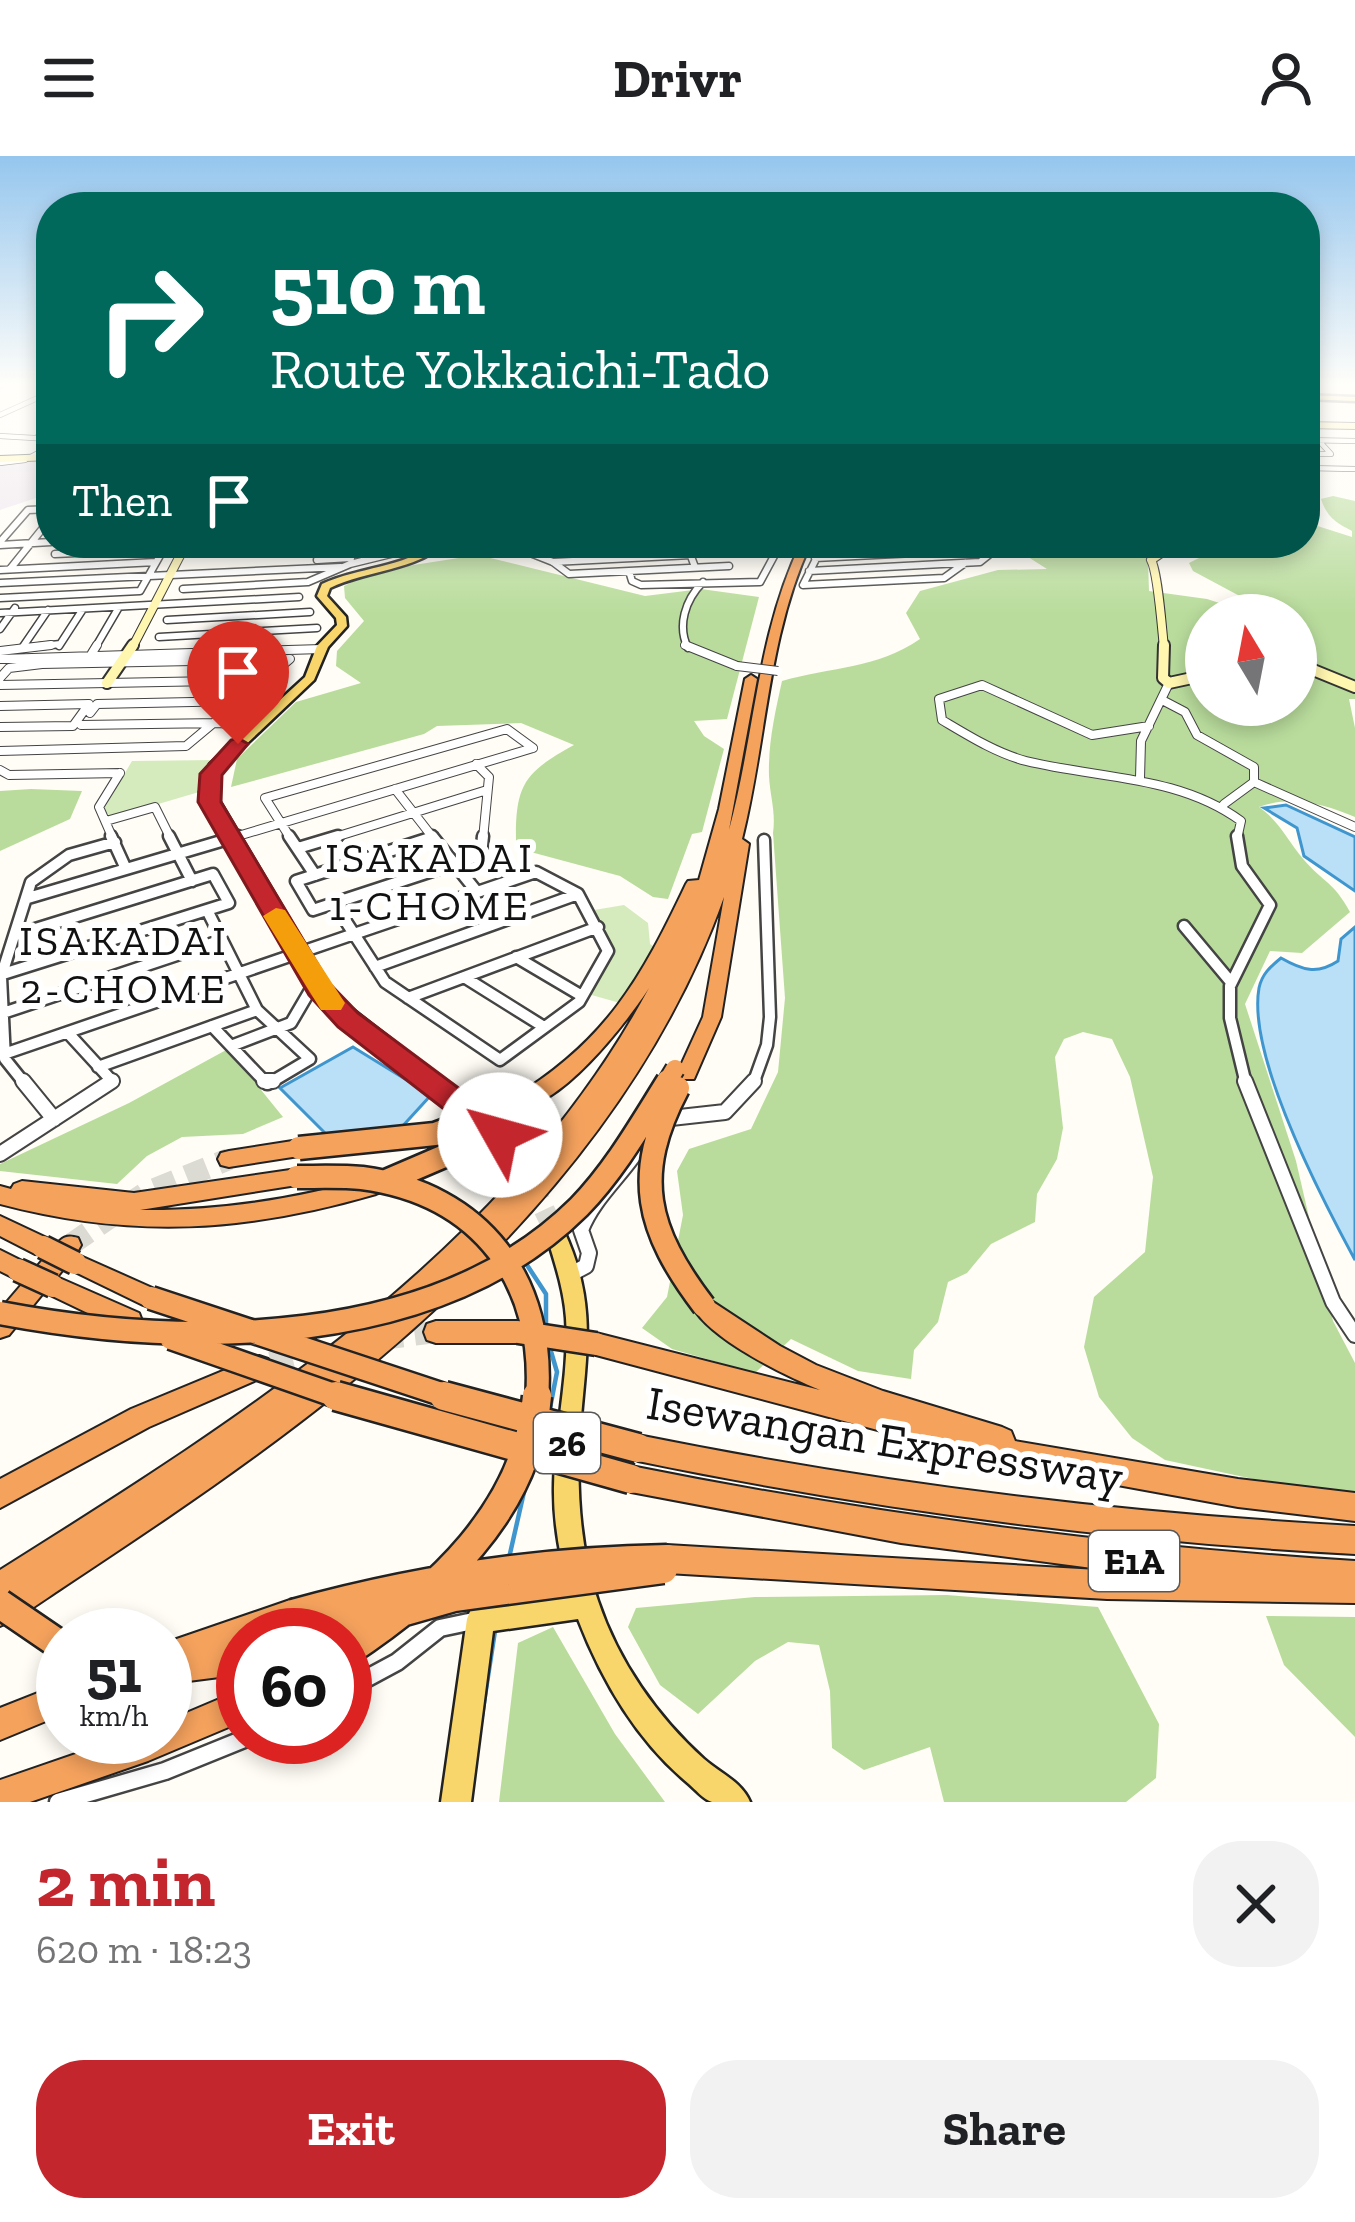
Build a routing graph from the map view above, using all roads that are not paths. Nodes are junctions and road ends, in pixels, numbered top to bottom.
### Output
1 (1320, 468) edge
2 (1355, 469) edge
3 (36, 511) edge
4 (36, 536) edge
5 (0, 543) edge
6 (31, 543) junction
7 (36, 543) edge
8 (52, 558) edge
9 (158, 558) edge
10 (178, 558) edge
11 (318, 558) edge
12 (354, 558) edge
13 (370, 558) edge
14 (412, 558) edge
15 (541, 558) edge
16 (632, 558) edge
17 (692, 558) edge
18 (725, 558) edge
19 (749, 558) edge
20 (777, 558) edge
21 (795, 558) edge
22 (798, 558) edge
23 (806, 558) edge
24 (961, 558) edge
25 (985, 558) edge
26 (1154, 558) edge
27 (770, 561) junction
28 (156, 562) junction
29 (553, 562) junction
30 (965, 563) junction
31 (729, 566) junction
32 (341, 567) junction
33 (695, 567) junction
34 (46, 568) junction
35 (10, 569) junction
36 (0, 570) edge
37 (629, 571) junction
38 (809, 571) junction
39 (190, 574) junction
40 (169, 575) junction
41 (148, 576) junction
42 (735, 580) junction
43 (35, 582) junction
44 (308, 582) junction
45 (703, 582) junction
46 (0, 584) edge
47 (183, 589) junction
48 (24, 596) junction
49 (298, 597) junction
50 (0, 598) edge
51 (175, 604) junction
52 (154, 605) junction
53 (119, 607) junction
54 (83, 608) junction
55 (48, 610) junction
56 (13, 612) junction
57 (310, 612) junction
58 (0, 613) edge
59 (167, 620) junction
60 (1, 626) edge
61 (317, 628) junction
62 (159, 637) junction
63 (60, 644) junction
64 (22, 648) junction
65 (297, 649) junction
66 (322, 649) junction
67 (152, 652) junction
68 (92, 653) junction
69 (53, 654) junction
70 (0, 655) edge
71 (125, 657) junction
72 (778, 671) dead end
73 (1317, 671) edge
74 (1185, 679) edge
75 (265, 680) junction
76 (0, 682) edge
77 (1169, 682) junction
78 (107, 683) junction
79 (1355, 687) edge
80 (240, 701) junction
81 (1164, 701) junction
82 (0, 706) edge
83 (214, 723) junction
84 (1149, 726) junction
85 (0, 727) edge
86 (256, 728) junction
87 (0, 751) edge
88 (476, 764) junction
89 (0, 770) edge
90 (1140, 778) junction
91 (1254, 782) junction
92 (747, 785) junction
93 (394, 789) junction
94 (487, 790) junction
95 (1223, 804) junction
96 (727, 808) junction
97 (414, 813) junction
98 (106, 821) junction
99 (281, 823) junction
100 (1355, 827) edge
101 (434, 837) junction
102 (231, 838) junction
103 (764, 840) dead end
104 (115, 842) junction
105 (298, 848) junction
106 (178, 854) junction
107 (455, 863) junction
108 (126, 869) junction
109 (315, 875) junction
110 (192, 880) junction
111 (477, 892) junction
112 (578, 894) junction
113 (28, 898) junction
114 (334, 903) junction
115 (207, 910) junction
116 (1184, 926) dead end
117 (598, 927) junction
118 (354, 934) junction
119 (16, 935) junction
120 (222, 940) junction
121 (298, 953) junction
122 (516, 957) junction
123 (3, 967) edge
124 (375, 967) junction
125 (239, 974) junction
126 (464, 977) junction
127 (1230, 981) junction
128 (315, 982) junction
129 (582, 996) junction
130 (408, 998) junction
131 (257, 1010) junction
132 (2, 1013) edge
133 (212, 1026) junction
134 (277, 1028) junction
135 (544, 1028) junction
136 (68, 1033) junction
137 (231, 1046) junction
138 (4, 1054) junction
139 (98, 1067) junction
140 (681, 1072) junction
141 (526, 1105) junction
142 (54, 1119) junction
143 (0, 1154) edge
144 (517, 1154) tunnel mouth
145 (229, 1159) tunnel mouth
146 (0, 1190) edge
147 (0, 1226) edge
148 (557, 1237) tunnel mouth
149 (73, 1254) junction
150 (9, 1265) edge
151 (572, 1274) junction
152 (0, 1313) edge
153 (0, 1328) edge
154 (436, 1332) tunnel mouth
155 (1355, 1335) edge
156 (271, 1363) tunnel mouth
157 (870, 1408) junction
158 (0, 1494) edge
159 (1355, 1507) edge
160 (1351, 1539) edge
161 (668, 1564) junction
162 (1355, 1575) edge
163 (0, 1586) edge
164 (1355, 1589) edge
165 (582, 1605) junction
166 (0, 1607) edge
167 (481, 1619) junction
168 (372, 1621) edge
169 (36, 1632) edge
170 (372, 1635) edge
171 (192, 1649) edge
172 (372, 1675) edge
173 (36, 1709) edge
174 (216, 1716) edge
175 (0, 1724) edge
176 (216, 1750) edge
177 (0, 1796) edge
178 (58, 1802) edge
179 (456, 1802) edge
180 (735, 1802) edge

1 - 2 street
3 - 5 street
4 - 6 street
5 - 6 street
6 - 7 street
6 - 35 street
8 - 34 street
9 - 28 street
10 - 40 street
11 - 12 street
13 - 32 street
14 - 66 main road
15 - 29 street
16 - 29 street
17 - 33 street
18 - 31 street
19 - 27 street
20 - 27 street
21 - 96 highway
22 - 92 highway
23 - 38 street
24 - 30 street
25 - 30 street
26 - 77 street
27 - 42 street
28 - 34 street
28 - 41 street
29 - 37 street
30 - 38 street
30 - 38 street
31 - 33 street
31 - 42 street
32 - 39 street
32 - 44 street
33 - 37 street
34 - 35 street
34 - 43 street
35 - 36 street
37 - 45 street
39 - 40 street
39 - 47 street
40 - 41 street
40 - 52 street
41 - 43 street
41 - 48 street
42 - 45 street
43 - 46 street
43 - 48 street
44 - 47 street
44 - 49 street
45 - 72 street, bridge
47 - 51 street
48 - 50 street
48 - 56 street
49 - 51 street
49 - 57 street
51 - 52 street
51 - 59 street
52 - 53 street
52 - 71 street
53 - 54 street
53 - 68 street
54 - 55 street
54 - 63 street
55 - 56 street
55 - 64 street
56 - 58 street
56 - 60 street
57 - 59 street
57 - 61 street
59 - 62 street
61 - 62 street
61 - 65 street
62 - 67 street
63 - 64 street
63 - 69 street
64 - 70 street
65 - 66 street
65 - 67 street
66 - 86 main road
67 - 71 street
68 - 69 street
68 - 71 street
69 - 70 street
71 - 75 street
71 - 76 street
71 - 78 street
73 - 79 street
74 - 77 street
75 - 78 street
75 - 80 street
76 - 78 street
77 - 81 street
80 - 83 street
80 - 83 street
81 - 84 street
81 - 91 street
82 - 85 street
83 - 86 street
83 - 87 street
84 - 90 street
84 - 90 street
86 - 102 main road
88 - 93 street
88 - 94 street
88 - 99 street
89 - 98 street
90 - 95 street
91 - 95 street
91 - 100 street
92 - 140 highway
92 - 166 highway
93 - 97 street
93 - 99 street
94 - 97 street
94 - 107 street
95 - 127 street
96 - 141 highway
96 - 163 highway
97 - 101 street
97 - 105 street
98 - 104 street
98 - 106 street
99 - 102 street
99 - 105 street
101 - 107 street
101 - 109 street
102 - 106 street
102 - 121 main road
103 - 151 street
104 - 108 street
104 - 113 street
105 - 109 street
106 - 108 street
106 - 110 street
107 - 111 street
107 - 114 street
108 - 113 street
109 - 114 street
110 - 115 street
110 - 119 street
111 - 112 street
111 - 118 street
112 - 117 street
112 - 124 street
113 - 119 street
114 - 118 street
115 - 120 street
115 - 123 street
116 - 127 street
117 - 122 street
117 - 129 street
118 - 121 street
118 - 124 street
119 - 123 street
120 - 125 street
120 - 132 street
121 - 125 street
121 - 128 main road
122 - 126 street
122 - 129 street
123 - 132 street
124 - 130 street
125 - 131 street
125 - 136 street
126 - 130 street
126 - 135 street
127 - 155 street
128 - 134 street
128 - 144 main road
129 - 135 street
130 - 135 street
131 - 133 street
131 - 134 street
132 - 138 street
133 - 137 street
133 - 139 street
134 - 137 street
134 - 137 street
136 - 138 street
136 - 139 street
138 - 142 street
139 - 142 street
140 - 152 highway, bridge
140 - 157 highway, bridge
141 - 145 highway, bridge
141 - 146 highway, bridge
142 - 143 street
146 - 170 highway, bridge
147 - 149 highway, E1A, bridge
148 - 151 main road, 26
149 - 153 highway
149 - 160 highway, Isewangan Expressway / E1A, bridge
150 - 162 highway, Isewangan Expressway / E1A, bridge
151 - 165 main road, 26
154 - 157 highway, bridge
156 - 158 highway
157 - 159 highway
161 - 164 highway
161 - 168 highway, bridge
161 - 171 highway, bridge
165 - 167 main road
165 - 180 main road, 26
166 - 169 highway, bridge
167 - 172 street
167 - 179 main road
173 - 175 highway
174 - 177 highway
176 - 178 street

